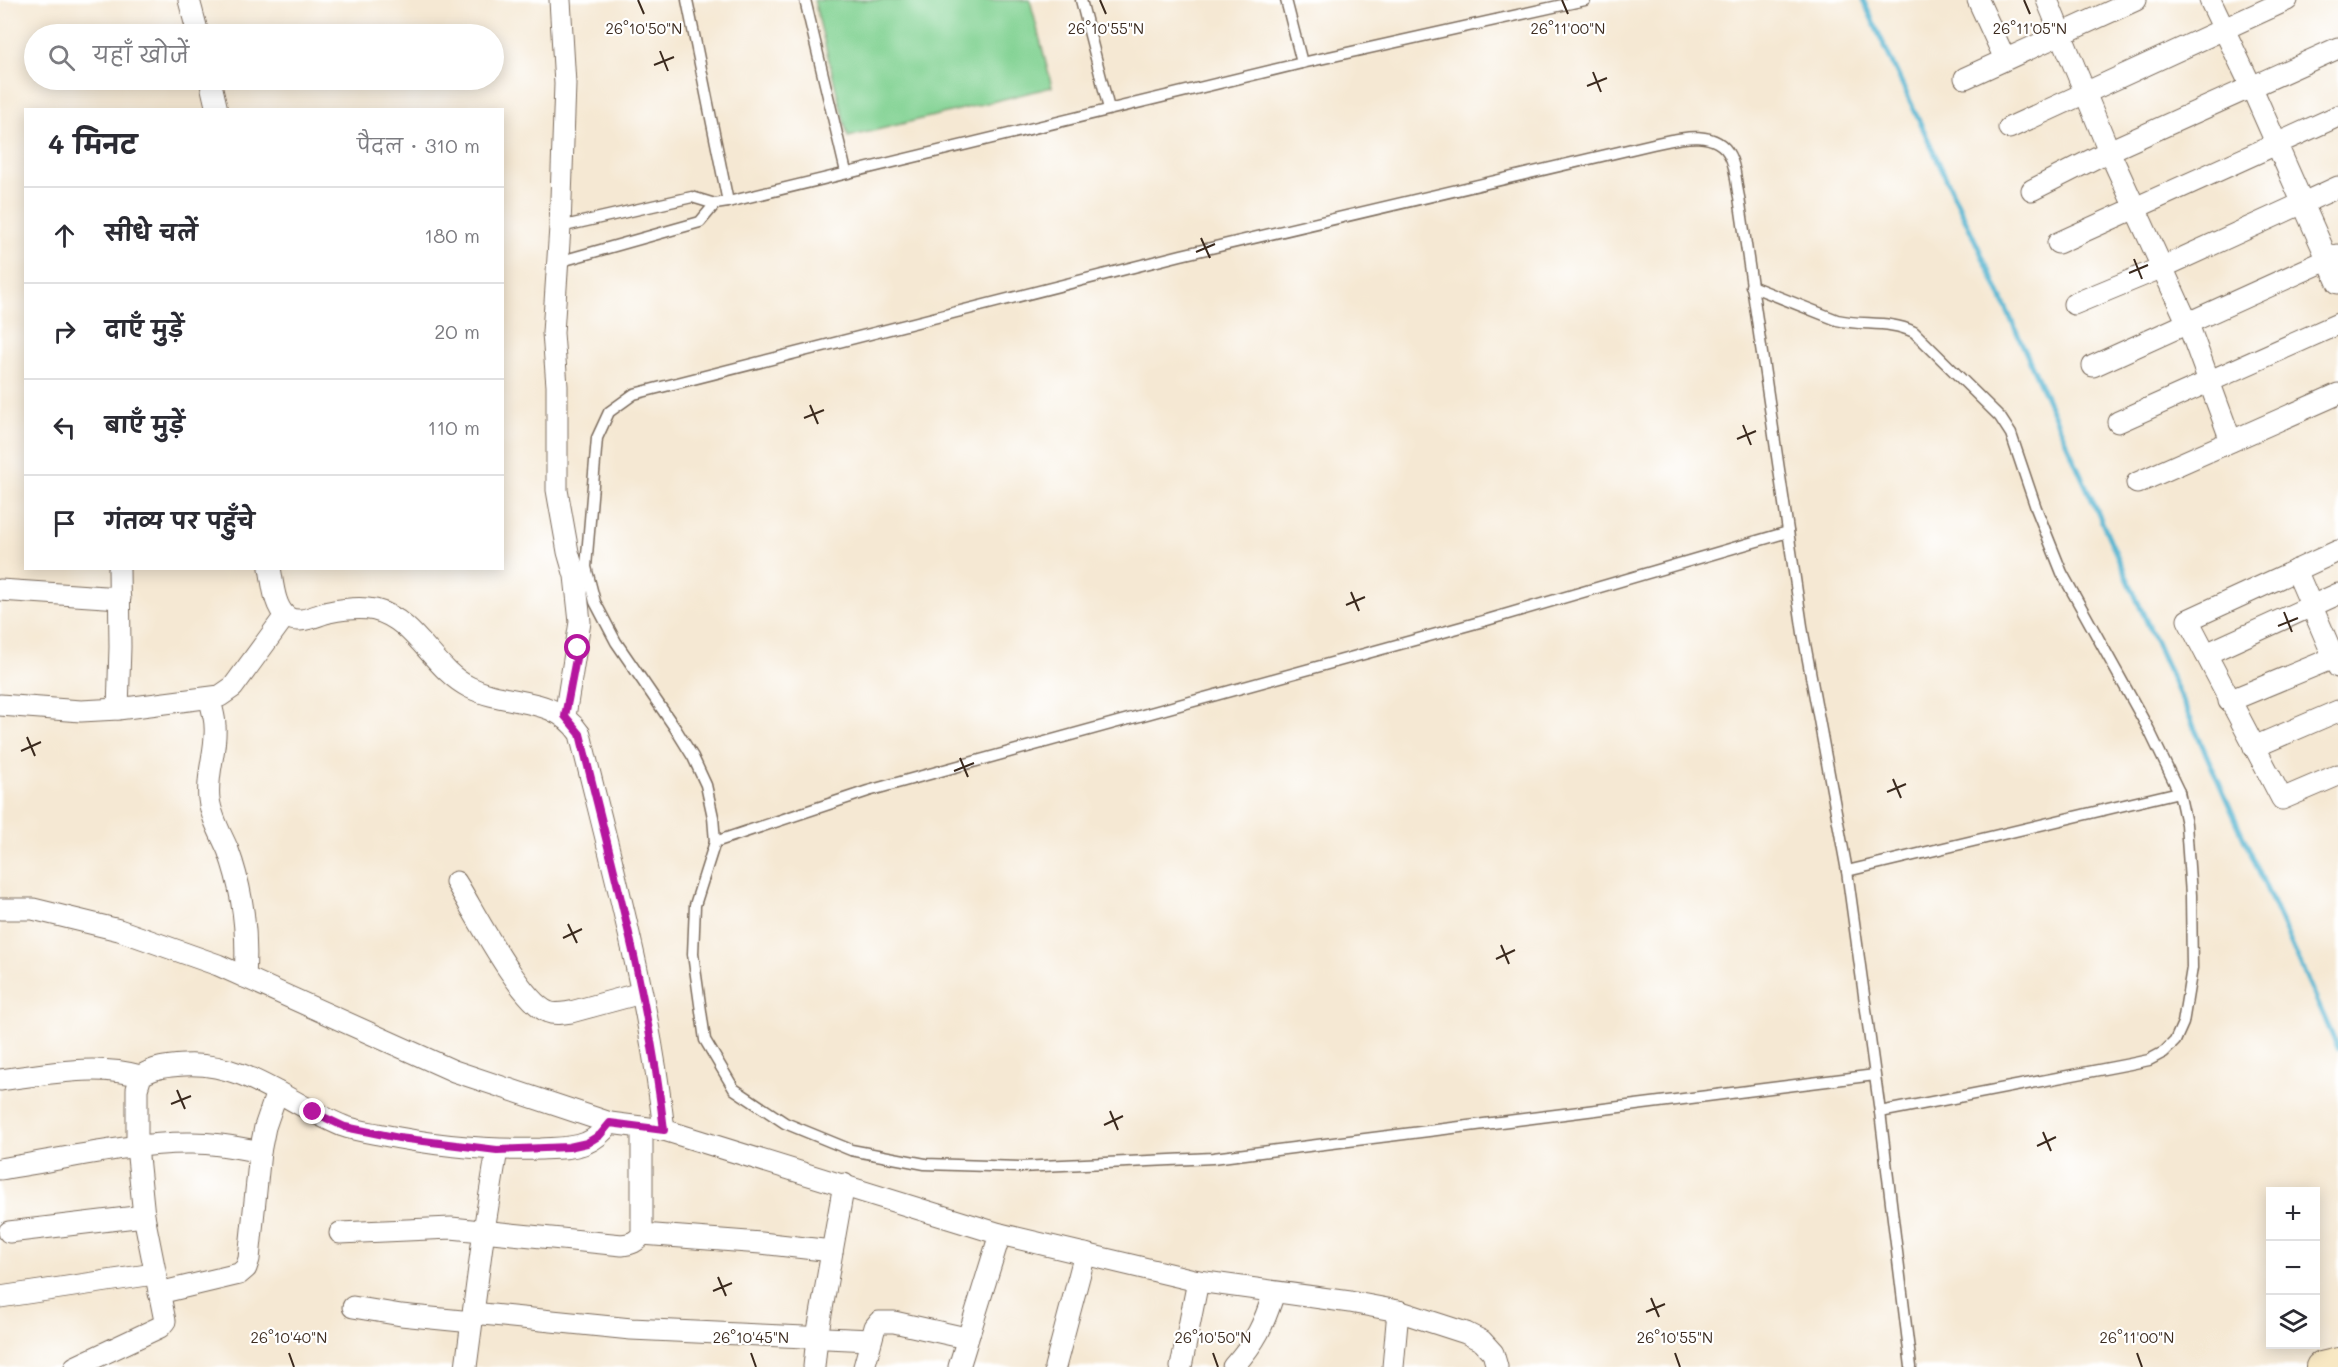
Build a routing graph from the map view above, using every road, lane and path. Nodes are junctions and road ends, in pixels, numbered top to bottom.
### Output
1 (189, 0) edge
2 (560, 0) edge
3 (687, 0) edge
4 (805, 0) edge
5 (1081, 0) edge
6 (1286, 0) edge
7 (1584, 0) edge
8 (1978, 0) edge
9 (2047, 0) edge
10 (2136, 0) edge
11 (2210, 0) edge
12 (2287, 0) edge
13 (1564, 2) edge
14 (195, 24) edge
15 (2224, 30) junction
16 (2062, 33) junction
17 (2338, 48) edge
18 (2005, 59) junction
19 (1302, 63) junction
20 (1965, 78) dead end
21 (2251, 86) junction
22 (212, 90) edge
23 (2085, 93) junction
24 (217, 108) edge
25 (1109, 109) junction
26 (2338, 116) edge
27 (2009, 128) dead end
28 (2275, 144) junction
29 (2109, 150) junction
30 (846, 172) junction
31 (2338, 187) edge
32 (2032, 190) dead end
33 (728, 202) junction
34 (2302, 203) junction
35 (715, 204) junction
36 (2134, 208) junction
37 (560, 227) junction
38 (2058, 243) dead end
39 (2333, 258) edge
40 (558, 262) junction
41 (2163, 267) junction
42 (2338, 284) edge
43 (1751, 286) junction
44 (2074, 304) dead end
45 (2188, 324) junction
46 (2338, 324) edge
47 (2093, 366) dead end
48 (2210, 381) junction
49 (2338, 394) edge
50 (2118, 422) dead end
51 (2231, 441) junction
52 (2137, 483) dead end
53 (1788, 532) junction
54 (2338, 551) edge
55 (119, 570) edge
56 (270, 570) edge
57 (2296, 570) junction
58 (0, 590) edge
59 (2338, 594) edge
60 (120, 598) junction
61 (2310, 606) junction
62 (285, 616) junction
63 (2206, 654) junction
64 (2337, 660) edge
65 (210, 698) junction
66 (2229, 701) junction
67 (0, 705) edge
68 (118, 709) junction
69 (2338, 711) edge
70 (565, 716) junction
71 (2254, 747) junction
72 (2338, 775) edge
73 (2179, 792) junction
74 (715, 842) junction
75 (1847, 871) junction
76 (456, 882) dead end
77 (0, 909) edge
78 (245, 977) junction
79 (641, 993) junction
80 (1875, 1075) junction
81 (141, 1076) junction
82 (0, 1080) edge
83 (278, 1092) junction
84 (1880, 1112) junction
85 (610, 1123) junction
86 (642, 1127) junction
87 (664, 1130) junction
88 (137, 1147) junction
89 (497, 1150) junction
90 (260, 1152) junction
91 (0, 1169) edge
92 (844, 1184) junction
93 (144, 1216) junction
94 (484, 1230) junction
95 (9, 1232) dead end
96 (340, 1233) dead end
97 (642, 1234) junction
98 (1000, 1234) junction
99 (832, 1251) junction
100 (1085, 1254) junction
101 (1198, 1281) junction
102 (156, 1283) junction
103 (1274, 1293) junction
104 (0, 1297) edge
105 (353, 1307) dead end
106 (1398, 1311) junction
107 (472, 1318) junction
108 (817, 1337) junction
109 (966, 1338) junction
110 (871, 1340) junction
111 (2338, 1363) edge
112 (75, 1367) edge
113 (466, 1367) edge
114 (814, 1367) edge
115 (864, 1367) edge
116 (959, 1367) edge
117 (1055, 1367) edge
118 (1181, 1367) edge
119 (1233, 1367) edge
120 (1393, 1367) edge
121 (1497, 1367) edge
122 (1911, 1367) edge
123 (2321, 1367) edge

1 - 14 street
2 - 37 street
3 - 33 lane
4 - 30 lane
5 - 25 lane
6 - 19 lane
7 - 13 lane
8 - 18 street
9 - 16 street
10 - 16 street
11 - 15 street
12 - 15 street
13 - 19 lane
15 - 21 street
15 - 23 street
16 - 18 street
16 - 23 street
17 - 21 street
18 - 20 street
19 - 25 lane
21 - 28 street
21 - 29 street
22 - 24 street
23 - 27 street
23 - 29 street
25 - 30 lane
26 - 28 street
28 - 34 street
28 - 36 street
29 - 32 street
29 - 36 street
30 - 33 lane
31 - 34 street
33 - 35 lane
34 - 39 street
34 - 41 street
35 - 37 lane
35 - 40 lane
36 - 38 street
36 - 41 street
37 - 40 street
39 - 42 street
39 - 45 street
40 - 70 street
41 - 44 street
41 - 45 street
43 - 53 lane
43 - 73 lane
43 - 74 lane
45 - 47 street
45 - 48 street
46 - 48 street
48 - 50 street
48 - 51 street
49 - 51 street
51 - 52 street
53 - 74 lane
53 - 75 lane
54 - 57 street
55 - 60 street
56 - 62 street
57 - 61 street
57 - 63 street
58 - 60 street
59 - 61 street
60 - 68 street
61 - 63 street
61 - 64 street
62 - 65 street
62 - 70 street
63 - 66 street
64 - 66 street
65 - 68 street
65 - 78 street
66 - 71 street
67 - 68 street
69 - 71 street
70 - 79 street
71 - 72 street
73 - 75 lane
73 - 84 lane
74 - 80 lane
75 - 80 lane
76 - 79 street
77 - 78 street
78 - 85 street
79 - 87 street
80 - 84 lane
81 - 82 street
81 - 83 street
81 - 88 street
83 - 89 street
83 - 90 street
84 - 122 lane
85 - 86 street
85 - 89 street
86 - 87 street
86 - 97 street
87 - 92 street
88 - 90 street
88 - 91 street
88 - 93 street
89 - 94 street
90 - 102 street
92 - 98 street
92 - 99 street
93 - 95 street
93 - 102 street
94 - 96 street
94 - 97 street
94 - 107 street
97 - 99 street
98 - 100 street
98 - 109 street
99 - 108 street
100 - 101 street
100 - 117 street
101 - 103 street
101 - 118 street
102 - 104 street
102 - 112 street
103 - 106 street
103 - 119 street
105 - 107 street
106 - 120 street
106 - 121 street
107 - 108 street
107 - 113 street
108 - 110 street
108 - 114 street
109 - 110 street
109 - 116 street
110 - 115 street
111 - 123 street

